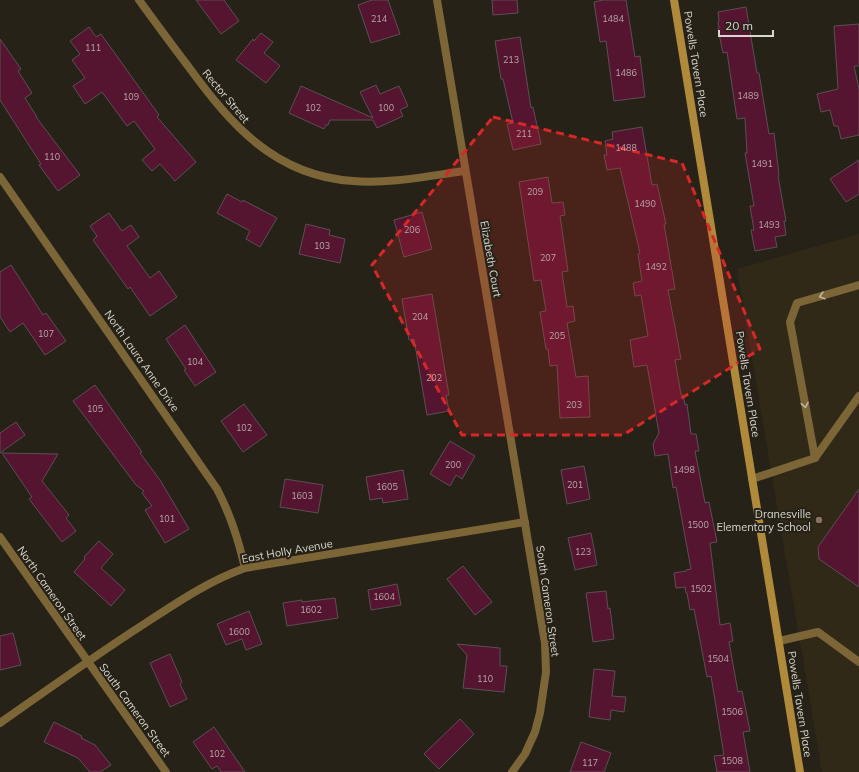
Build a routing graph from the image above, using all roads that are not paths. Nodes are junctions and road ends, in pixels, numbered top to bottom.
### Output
1 (139, 0) edge
2 (437, 0) edge
3 (674, 0) edge
4 (465, 171) junction
5 (0, 177) edge
6 (859, 285) edge
7 (859, 396) edge
8 (815, 458) junction
9 (752, 479) junction
10 (525, 522) junction
11 (0, 537) edge
12 (245, 568) junction
13 (779, 641) junction
14 (87, 662) junction
15 (859, 662) edge
16 (0, 723) edge
17 (166, 772) edge
18 (512, 772) edge
19 (800, 772) edge

1 - 4 street, Rector Street
2 - 4 street, Elizabeth Court
3 - 9 street, Powells Tavern Place
4 - 10 street, Elizabeth Court
5 - 12 street, North Laura Anne Drive
6 -> 8 street
7 - 8 street
8 - 9 street
9 - 13 street, Powells Tavern Place
10 - 12 street, East Holly Avenue
10 - 18 street, South Cameron Street
11 - 14 street, North Cameron Street
12 - 14 street, East Holly Avenue
13 - 15 street
13 - 19 street, Powells Tavern Place
14 - 16 street, East Holly Avenue
14 - 17 street, South Cameron Street

